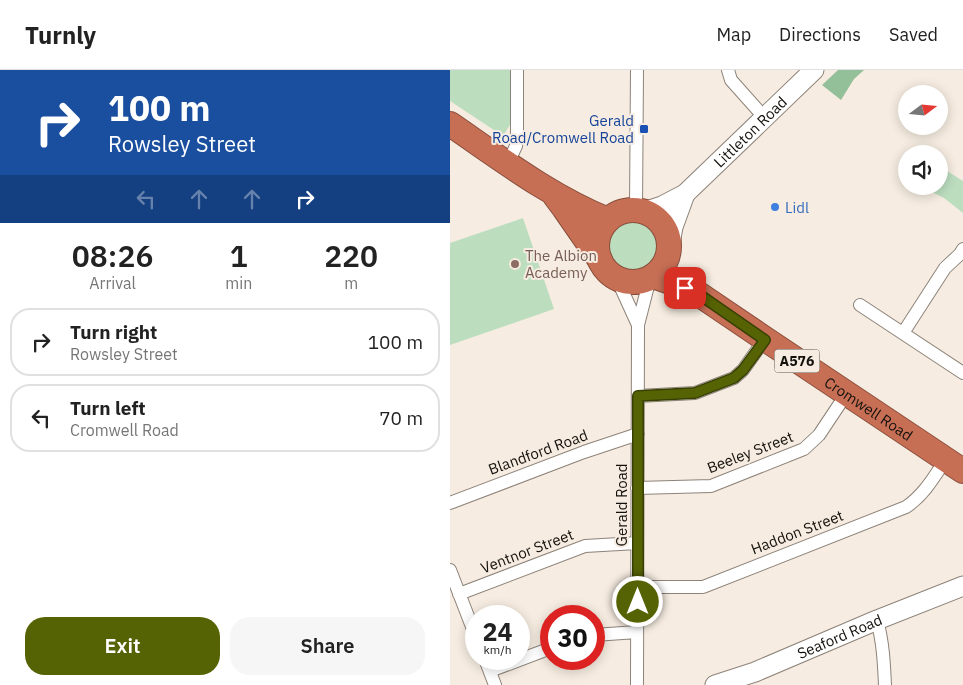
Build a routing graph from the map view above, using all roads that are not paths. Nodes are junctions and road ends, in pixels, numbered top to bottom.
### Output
1 (517, 70) edge
2 (637, 70) edge
3 (728, 70) edge
4 (814, 70) edge
5 (764, 117) junction
6 (450, 124) edge
7 (508, 163) junction
8 (552, 193) junction
9 (685, 194) junction
10 (640, 211) junction
11 (608, 220) junction
12 (670, 246) junction
13 (963, 250) edge
14 (600, 260) junction
15 (651, 277) junction
16 (617, 279) junction
17 (700, 295) junction
18 (860, 305) dead end
19 (638, 324) junction
20 (903, 333) junction
21 (765, 340) junction
22 (963, 373) edge
23 (847, 393) junction
24 (638, 396) junction
25 (638, 434) junction
26 (954, 465) edge
27 (638, 488) junction
28 (450, 503) edge
29 (637, 543) junction
30 (450, 570) edge
31 (638, 586) junction
32 (963, 586) edge
33 (459, 594) junction
34 (465, 609) edge
35 (877, 620) junction
36 (637, 632) junction
37 (605, 634) edge
38 (540, 652) edge
39 (490, 671) joint
40 (495, 685) edge
41 (637, 685) edge
42 (715, 685) edge
43 (885, 685) edge

1 - 7 street
2 - 10 street
3 - 5 street
4 - 5 street, Littleton Road
5 - 9 street, Littleton Road
6 - 7 highway
7 - 8 highway
8 - 11 highway
8 - 14 highway
9 - 10 street, Littleton Road
9 - 12 street, Littleton Road
10 - 11 highway
10 - 12 highway, A576
11 - 14 highway
12 - 15 highway
12 - 17 highway, Cromwell Road / A576
13 - 20 street
14 - 16 highway
15 - 16 highway, A576
15 - 17 highway, Cromwell Road / A576
15 - 19 street, Gerald Road
16 - 19 street, Gerald Road
17 - 21 highway, Cromwell Road / A576
18 - 20 street
19 - 24 street, Gerald Road
20 - 22 street
21 - 23 highway, Cromwell Road / A576
21 - 24 street
23 - 26 highway, Cromwell Road / A576
23 - 27 street, Beeley Street
24 - 25 street, Gerald Road
25 - 27 street, Gerald Road
25 - 28 street, Blandford Road
26 - 31 street, Haddon Street
27 - 29 street, Gerald Road
29 - 31 street, Gerald Road
29 - 33 street, Ventnor Street
30 - 33 street
31 - 36 street, Gerald Road
32 - 35 street, Seaford Road
33 - 34 street
35 - 42 street, Seaford Road
35 - 43 street
36 - 37 street
36 - 41 street, Gerald Road
38 - 39 street
39 - 40 street

